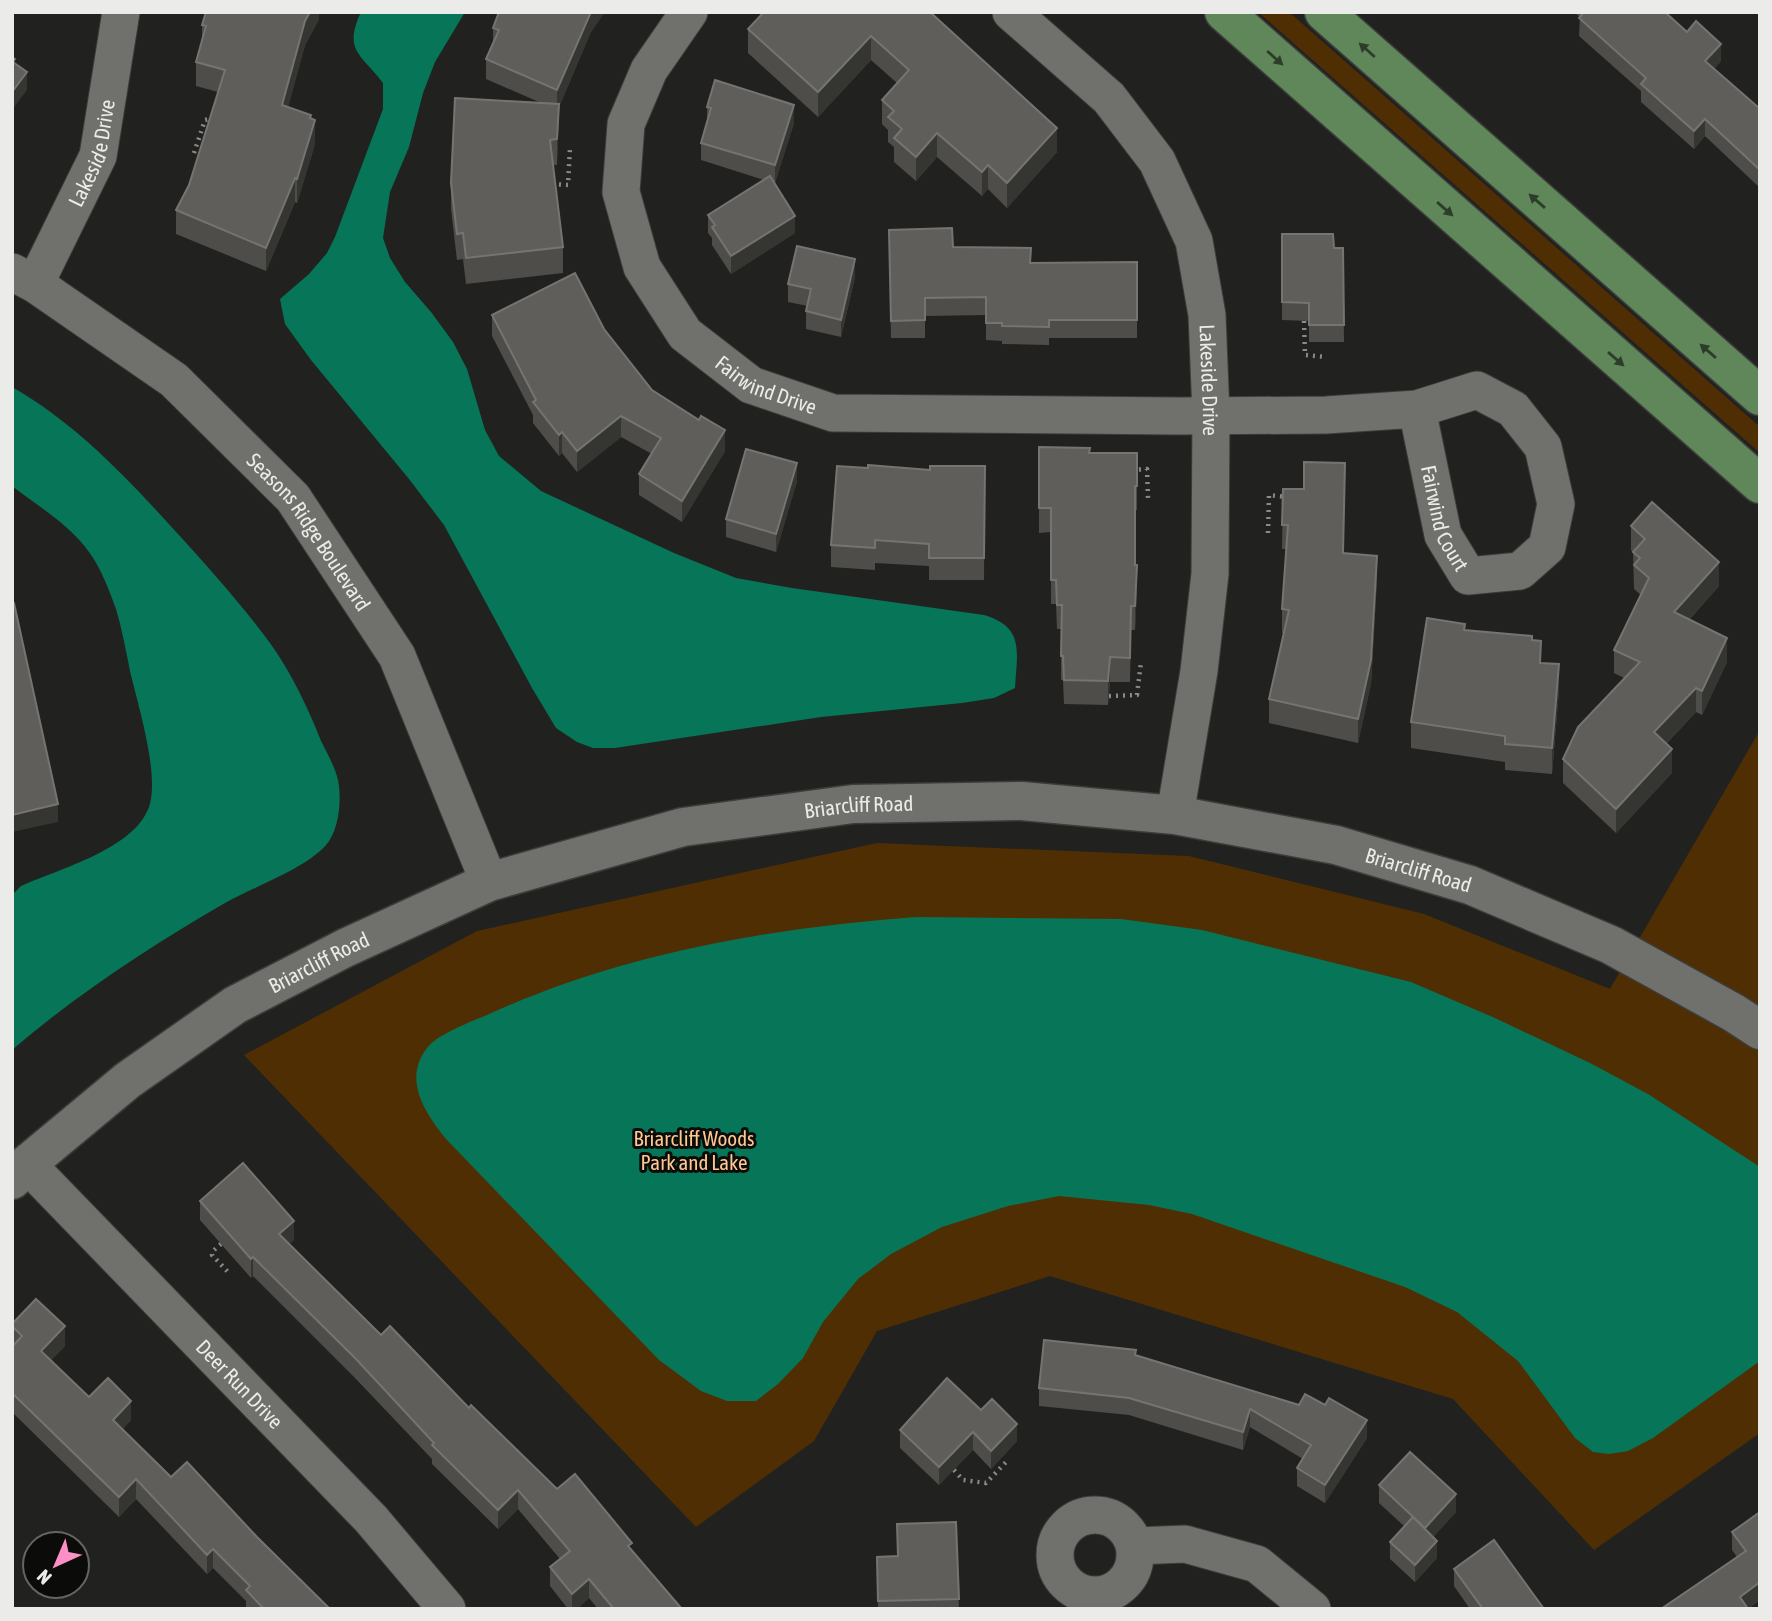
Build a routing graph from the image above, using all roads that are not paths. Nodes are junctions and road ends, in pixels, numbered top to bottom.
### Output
1 (121, 12) edge
2 (689, 12) edge
3 (1011, 12) edge
4 (1224, 12) edge
5 (1324, 12) edge
6 (24, 278) edge
7 (1760, 396) edge
8 (1417, 409) junction
9 (1211, 414) junction
10 (1760, 484) edge
11 (1175, 815) junction
12 (489, 882) junction
13 (1760, 1030) edge
14 (20, 1172) edge
15 (1135, 1546) dead end
16 (447, 1609) edge
17 (1312, 1609) edge

1 - 6 street, Lakeside Drive
2 - 9 street, Fairwind Drive
3 - 9 street, Lakeside Drive
4 -> 10 main road
7 -> 5 main road
6 - 12 street, Seasons Ridge Boulevard
8 - 8 street, Fairwind Court
8 - 9 street, Fairwind Court
9 - 11 street, Lakeside Drive
11 - 12 street, Briarcliff Road
11 - 13 street, Briarcliff Road
12 - 14 street, Briarcliff Road
14 - 16 street, Deer Run Drive
15 - 17 street

